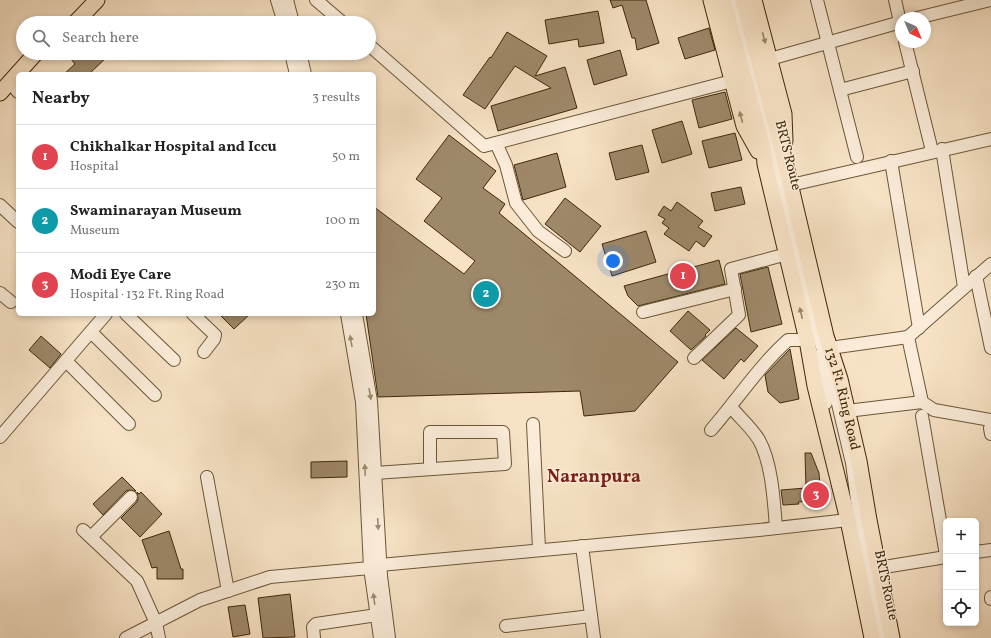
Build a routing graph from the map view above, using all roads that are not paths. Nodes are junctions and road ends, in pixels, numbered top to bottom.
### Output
1 (278, 0) edge
2 (287, 0) edge
3 (316, 0) edge
4 (711, 0) edge
5 (723, 0) edge
6 (734, 0) edge
7 (743, 0) edge
8 (754, 0) edge
9 (817, 0) edge
10 (894, 0) edge
11 (990, 0) edge
12 (88, 1) edge
13 (898, 12) edge
14 (931, 15) edge
15 (72, 16) edge
16 (79, 16) edge
17 (282, 16) edge
18 (291, 16) edge
19 (335, 16) edge
20 (895, 25) edge
21 (828, 43) junction
22 (907, 48) edge
23 (376, 51) edge
24 (770, 59) junction
25 (31, 60) edge
26 (41, 60) edge
27 (293, 60) edge
28 (302, 60) edge
29 (913, 71) junction
30 (23, 72) edge
31 (30, 72) edge
32 (296, 72) edge
33 (305, 72) edge
34 (732, 81) junction
35 (12, 88) edge
36 (840, 90) junction
37 (0, 104) edge
38 (990, 142) edge
39 (496, 143) junction
40 (937, 150) junction
41 (783, 155) junction
42 (857, 157) dead end
43 (765, 158) junction
44 (891, 161) junction
45 (791, 184) junction
46 (0, 205) edge
47 (16, 220) edge
48 (565, 251) dead end
49 (787, 254) junction
50 (991, 264) edge
51 (976, 276) junction
52 (964, 287) junction
53 (735, 288) junction
54 (0, 293) edge
55 (11, 302) dead end
56 (643, 312) dead end
57 (104, 316) edge
58 (128, 316) edge
59 (194, 316) edge
60 (347, 316) edge
61 (356, 316) edge
62 (919, 328) junction
63 (90, 332) junction
64 (908, 337) junction
65 (807, 340) junction
66 (830, 348) junction
67 (991, 348) edge
68 (204, 352) dead end
69 (694, 358) dead end
70 (174, 360) dead end
71 (66, 361) junction
72 (155, 396) dead end
73 (922, 402) junction
74 (731, 407) junction
75 (848, 411) junction
76 (922, 416) dead end
77 (129, 424) dead end
78 (533, 424) dead end
79 (991, 427) edge
80 (711, 430) dead end
81 (0, 437) edge
82 (430, 469) junction
83 (375, 473) junction
84 (207, 477) dead end
85 (131, 497) dead end
86 (848, 520) junction
87 (776, 528) junction
88 (582, 546) junction
89 (538, 549) junction
90 (991, 550) edge
91 (979, 552) edge
92 (946, 554) edge
93 (943, 557) edge
94 (375, 566) junction
95 (878, 568) junction
96 (228, 591) junction
97 (376, 615) junction
98 (591, 616) junction
99 (156, 623) junction
100 (506, 626) dead end
101 (126, 638) edge
102 (159, 638) edge
103 (314, 638) edge
104 (380, 638) edge
105 (389, 638) edge
106 (594, 638) edge
107 (872, 638) edge
108 (882, 638) edge
109 (892, 638) edge

1 - 17 street
2 - 18 street
3 - 19 street
4 - 34 main road
5 - 43 main road
6 - 108 street, BRTS Route
7 - 41 main road
8 -> 24 main road
9 - 21 street
10 - 13 street
11 - 14 street
12 - 15 main road
12 - 16 main road
20 - 21 street
21 - 24 street
21 - 36 street
22 - 29 street
23 - 39 street
24 - 41 main road
25 - 30 main road
26 - 31 main road
27 - 32 street
28 - 33 street
29 - 36 street
29 - 40 street
34 - 39 street
43 -> 34 main road
35 - 37 main road
36 - 42 street
38 - 40 street
39 - 48 street
40 - 44 street
40 - 52 street
41 - 45 main road, 132 Ft. Ring Road
43 - 49 main road, 132 Ft. Ring Road
44 - 45 street
44 - 62 street
45 - 66 main road, 132 Ft. Ring Road
46 - 47 street
49 - 53 street
65 -> 49 main road, 132 Ft. Ring Road
50 - 51 street
51 - 52 street
51 - 67 street
52 - 62 street
53 - 56 street
53 - 69 street
54 - 55 street
57 - 63 street
58 - 70 street
59 - 68 street
94 -> 60 street
61 -> 83 street
62 - 64 street
63 - 71 street
63 - 72 street
64 - 66 street
64 - 73 street
65 - 74 street
65 - 86 main road, 132 Ft. Ring Road
66 - 75 main road, 132 Ft. Ring Road
71 - 77 street
71 - 81 street
73 - 75 street
73 - 79 street
74 - 80 street
74 - 87 street
75 - 95 main road, 132 Ft. Ring Road
76 - 92 street
78 - 89 street
82 - 82 street
82 - 83 street
83 -> 94 street
84 - 96 street
85 - 99 street
86 - 87 street
86 - 107 main road, 132 Ft. Ring Road
87 - 88 street
88 - 89 street
88 - 98 street
89 - 94 street
90 - 91 street
93 - 95 street
94 - 96 street
97 -> 94 street
94 - 105 street
95 - 109 main road, 132 Ft. Ring Road
96 - 99 street
97 - 103 street
97 - 104 street
98 - 100 street
98 - 106 street
99 - 101 street
99 - 102 street

